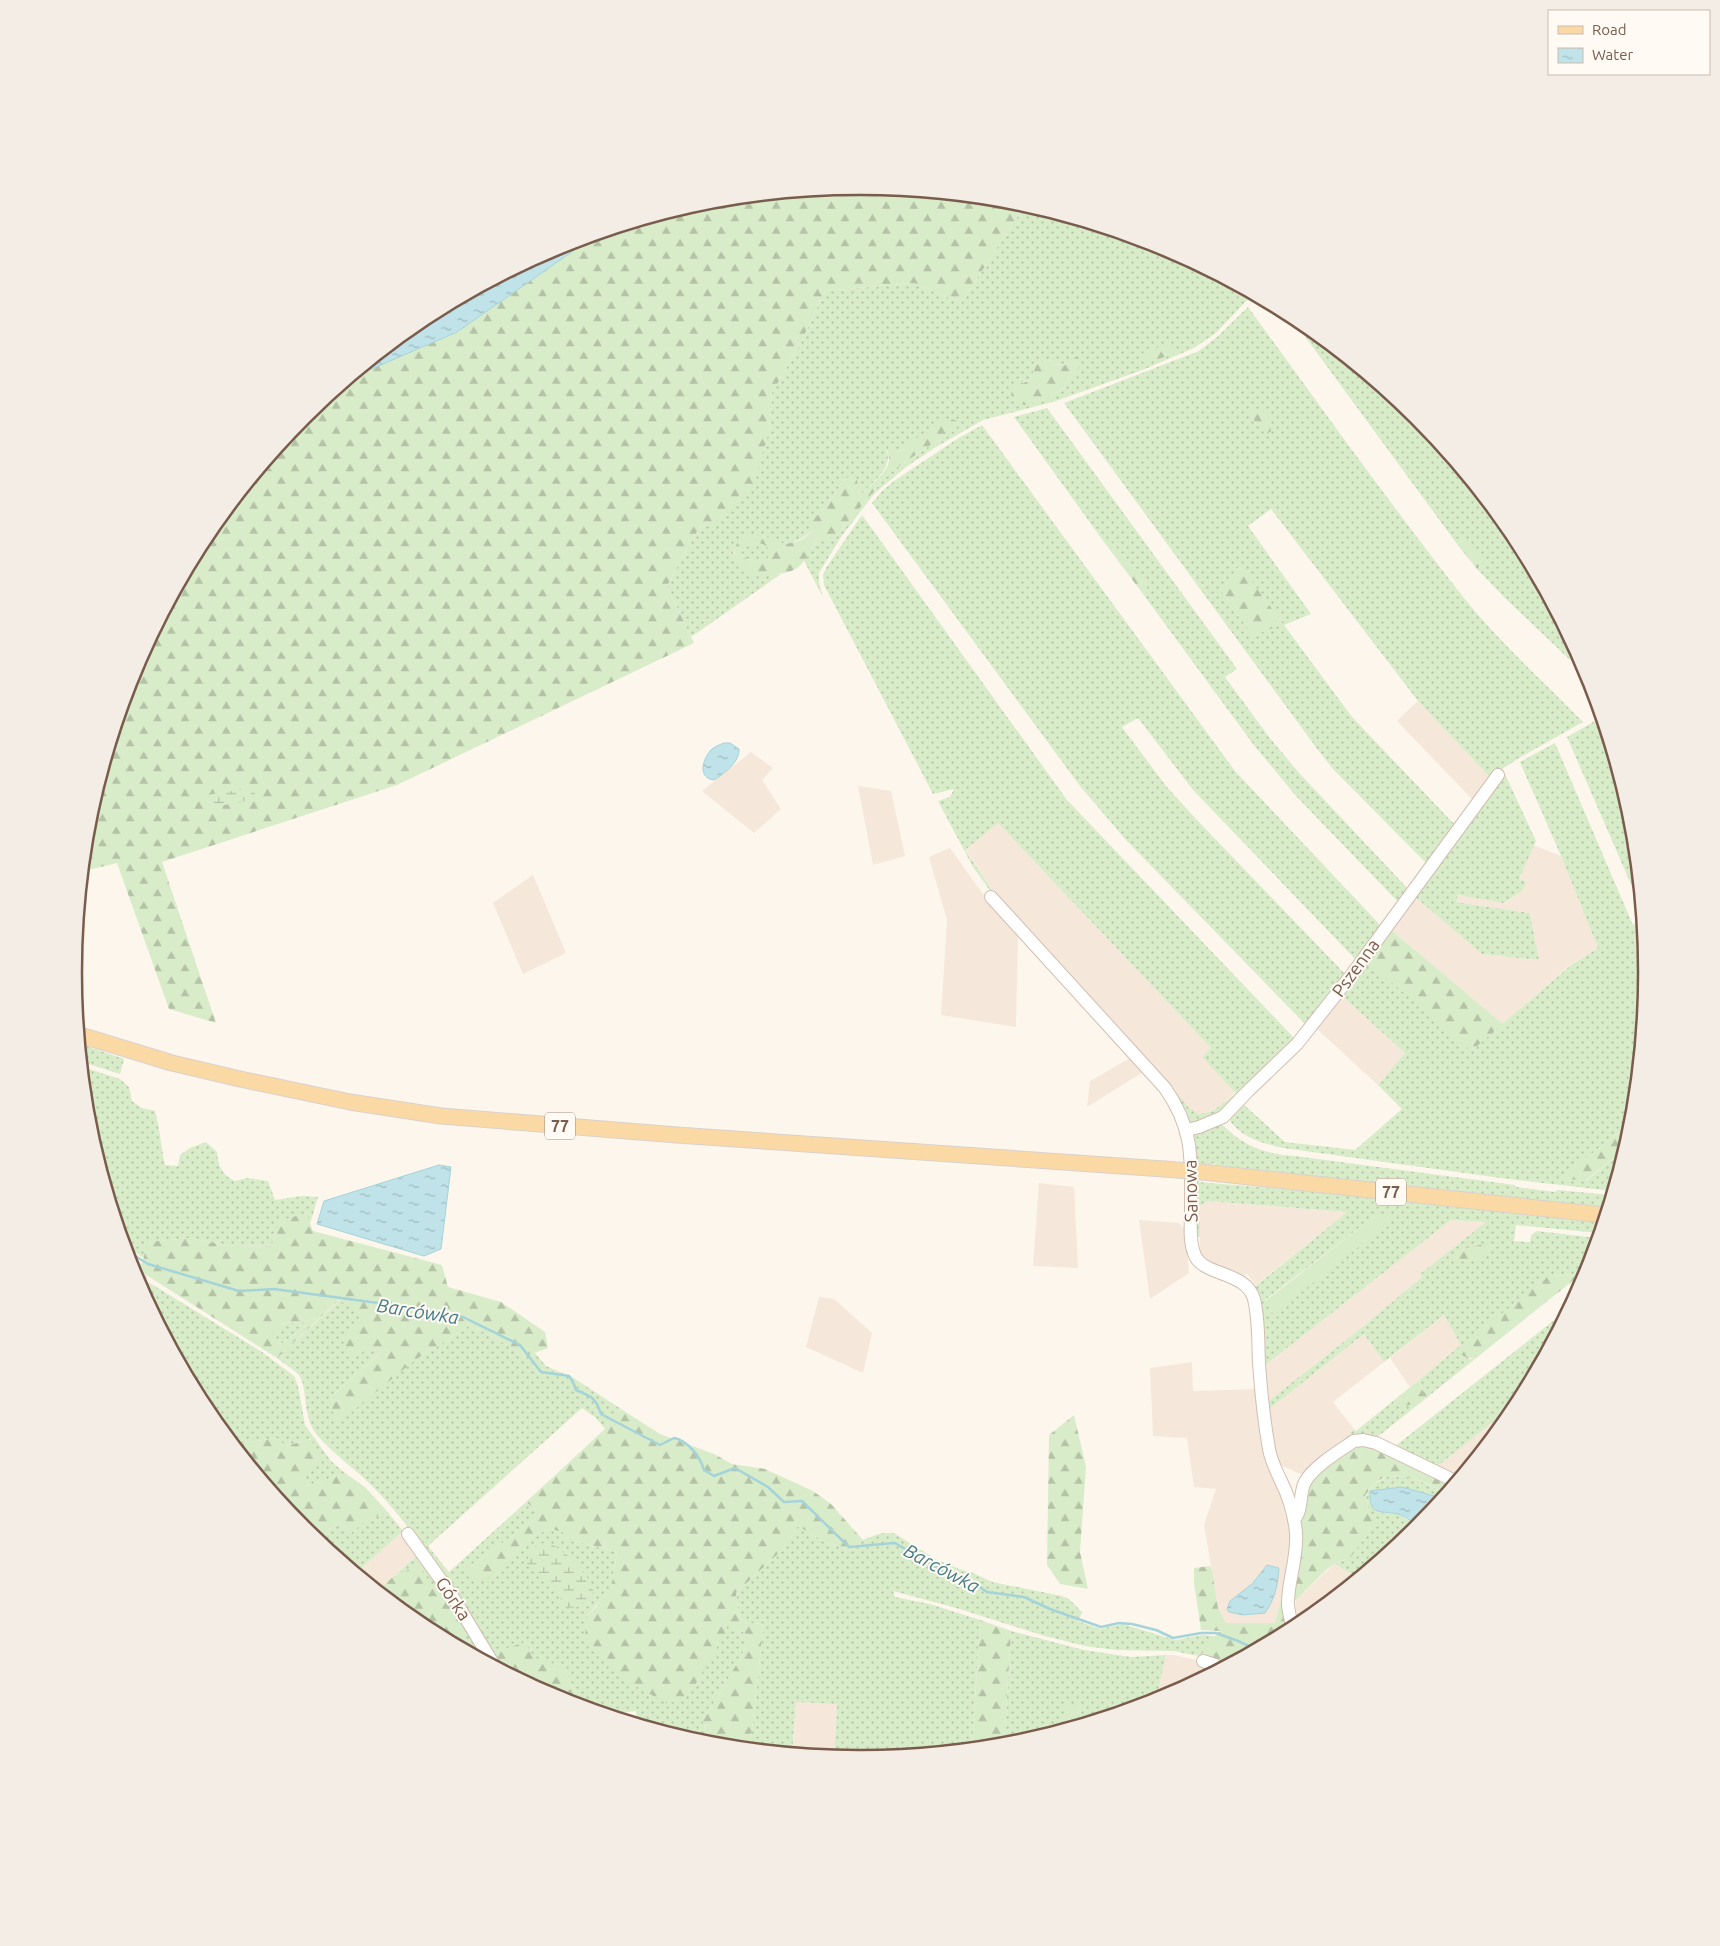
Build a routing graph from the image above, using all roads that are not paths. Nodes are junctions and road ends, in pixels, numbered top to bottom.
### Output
1 (1498, 774) dead end
2 (991, 897) dead end
3 (85, 1037) edge
4 (1187, 1130) junction
5 (1599, 1213) edge
6 (1451, 1479) edge
7 (1294, 1519) junction
8 (408, 1534) dead end
9 (1291, 1620) edge
10 (488, 1655) edge
11 (1203, 1660) dead end
12 (1214, 1665) edge

1 - 4 street, Pszenna
2 - 4 street, Sanowa
3 - 5 main road, 77, bridge
4 - 7 street, Sanowa
6 - 7 street, Sanowa
7 - 9 street, Sanowa
8 - 10 street, Górka
11 - 12 street

